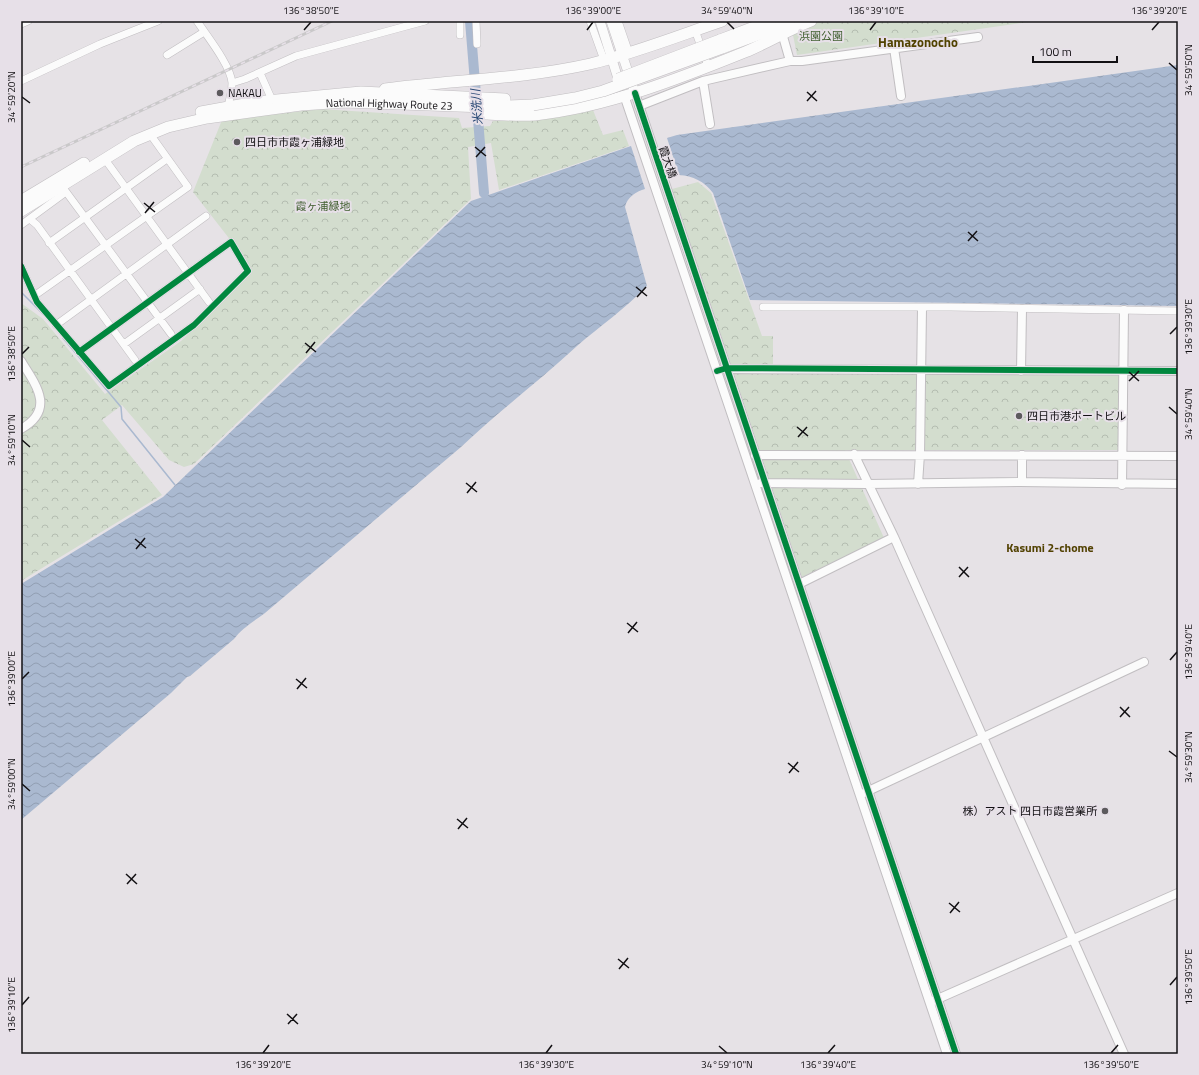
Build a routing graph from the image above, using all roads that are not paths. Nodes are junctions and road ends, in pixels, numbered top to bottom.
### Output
1 (28, 21) edge
2 (158, 21) edge
3 (197, 21) edge
4 (426, 21) edge
5 (460, 21) edge
6 (476, 21) edge
7 (590, 21) edge
8 (600, 21) edge
9 (611, 21) edge
10 (618, 21) edge
11 (722, 21) edge
12 (770, 21) edge
13 (793, 21) edge
14 (811, 21) edge
15 (21, 24) edge
16 (695, 30) junction
17 (204, 32) junction
18 (782, 33) junction
19 (460, 35) dead end
20 (978, 37) dead end
21 (477, 44) dead end
22 (721, 44) junction
23 (894, 48) junction
24 (167, 55) dead end
25 (617, 57) junction
26 (790, 61) junction
27 (708, 66) junction
28 (260, 72) junction
29 (21, 81) edge
30 (703, 81) junction
31 (232, 83) junction
32 (361, 92) junction
33 (629, 94) junction
34 (901, 96) dead end
35 (272, 100) junction
36 (464, 106) junction
37 (639, 106) junction
38 (486, 107) junction
39 (227, 110) junction
40 (710, 124) dead end
41 (150, 134) junction
42 (104, 158) junction
43 (167, 159) junction
44 (126, 188) junction
45 (63, 189) junction
46 (21, 201) edge
47 (21, 211) edge
48 (147, 216) junction
49 (206, 216) dead end
50 (85, 218) junction
51 (31, 220) junction
52 (21, 226) edge
53 (49, 243) junction
54 (168, 244) junction
55 (106, 246) junction
56 (21, 266) edge
57 (70, 271) junction
58 (188, 273) junction
59 (126, 274) junction
60 (200, 289) junction
61 (34, 296) junction
62 (91, 300) junction
63 (147, 302) junction
64 (210, 302) dead end
65 (763, 307) dead end
66 (922, 308) junction
67 (1022, 309) junction
68 (1124, 310) junction
69 (1178, 311) edge
70 (160, 318) junction
71 (56, 325) junction
72 (112, 328) junction
73 (171, 334) dead end
74 (124, 344) junction
75 (79, 352) junction
76 (135, 360) dead end
77 (21, 361) edge
78 (727, 368) junction
79 (922, 370) junction
80 (718, 371) junction
81 (1021, 371) junction
82 (1123, 371) junction
83 (1178, 371) edge
84 (21, 429) edge
85 (854, 454) junction
86 (920, 454) junction
87 (755, 455) junction
88 (1022, 455) junction
89 (1123, 456) junction
90 (1178, 456) edge
91 (1022, 482) junction
92 (754, 483) junction
93 (764, 483) junction
94 (868, 484) junction
95 (918, 484) junction
96 (1178, 484) edge
97 (1122, 485) junction
98 (894, 537) junction
99 (799, 584) junction
100 (1144, 662) dead end
101 (983, 738) junction
102 (864, 793) junction
103 (1178, 893) edge
104 (1073, 940) junction
105 (938, 999) junction
106 (929, 1002) junction
107 (947, 1054) edge
108 (956, 1054) edge
109 (1124, 1054) edge

1 - 15 street
2 - 29 street
3 - 17 street
4 - 28 street
5 - 19 street
6 - 21 street
7 - 25 street
8 - 25 main road
9 - 25 main road
10 - 25 street
11 - 16 highway
12 - 22 highway, National Highway Route 23
13 - 22 highway, National Highway Route 23
14 - 18 highway
16 - 25 highway
16 - 27 street
17 - 24 street
17 - 31 street
18 - 26 street
18 - 27 highway
20 - 23 street
22 - 38 highway, National Highway Route 23, bridge
23 - 26 street
23 - 34 street
25 - 32 highway
25 - 33 main road
26 - 30 street
27 - 33 highway
28 - 31 street
28 - 35 street
30 - 37 street
30 - 40 street
31 - 39 street
32 - 35 highway, National Highway Route 23
32 - 36 highway, National Highway Route 23
33 - 37 street, 霞大橋
33 - 38 highway
33 - 80 street
35 - 39 highway, National Highway Route 23
36 - 38 highway, National Highway Route 23
36 - 39 highway, National Highway Route 23
37 - 78 street, 霞大橋
39 - 41 highway, National Highway Route 23
39 - 46 highway, National Highway Route 23
41 - 42 highway, National Highway Route 23
41 - 43 street
42 - 44 street
42 - 45 highway, National Highway Route 23
43 - 44 street
43 - 48 street
44 - 48 street
44 - 50 street
45 - 47 highway, National Highway Route 23
45 - 50 street
45 - 51 street
48 - 54 street
48 - 55 street
49 - 54 street
50 - 53 street
50 - 55 street
51 - 52 street
51 - 53 street
53 - 57 street
54 - 58 street
54 - 59 street
55 - 57 street
55 - 59 street
56 - 61 street
57 - 61 street
57 - 62 street
58 - 60 street
58 - 63 street
58 - 75 street
59 - 62 street
59 - 63 street
60 - 64 street
60 - 70 street
61 - 71 street
62 - 71 street
62 - 72 street
63 - 70 street
63 - 72 street
65 - 66 street
66 - 67 street
66 - 79 street
67 - 68 street
67 - 81 street
68 - 69 street
68 - 82 street
70 - 73 street
70 - 74 street
71 - 75 street
72 - 74 street
72 - 75 street
74 - 76 street
77 - 84 street
78 - 79 street
78 - 80 street
78 - 87 street, 霞大橋
79 - 81 street
79 - 86 street
80 - 92 street
81 - 82 street
82 - 83 street
82 - 89 street
85 - 86 street
85 - 87 street
85 - 94 street
86 - 88 street
86 - 95 street
87 - 92 street
87 - 93 street, 霞大橋
88 - 89 street
88 - 91 street
89 - 90 street
89 - 97 street
91 - 95 street
91 - 97 street
92 - 93 street
92 - 102 street
93 - 94 street
93 - 99 street, 霞大橋
94 - 95 street
94 - 98 street
96 - 97 street
98 - 99 street
98 - 101 street
99 - 102 street, 霞大橋
100 - 101 street
101 - 102 street
101 - 104 street
102 - 105 street
102 - 106 street
103 - 104 street
104 - 105 street
104 - 109 street
105 - 106 street
105 - 108 street
106 - 107 street

